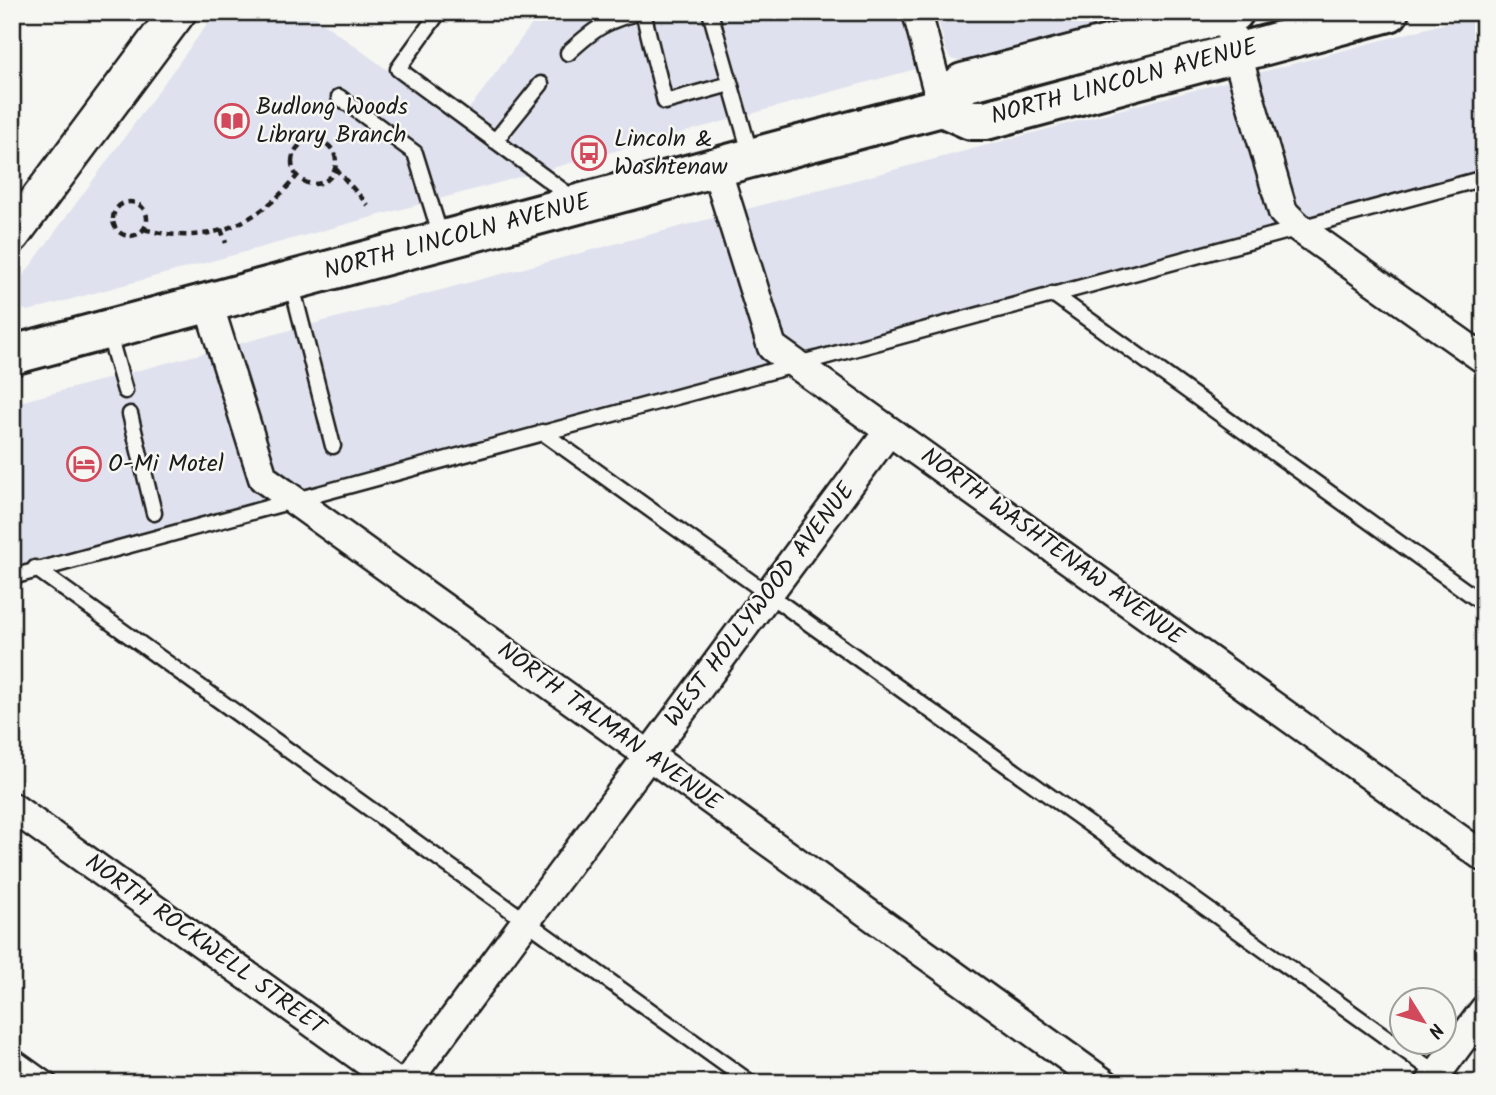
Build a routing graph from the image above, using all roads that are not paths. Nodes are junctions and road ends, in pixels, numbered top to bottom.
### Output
1 (178, 12) edge
2 (439, 12) edge
3 (643, 12) edge
4 (710, 12) edge
5 (917, 12) edge
6 (1389, 12) edge
7 (1230, 13) edge
8 (568, 53) dead end
9 (1237, 53) junction
10 (541, 84) dead end
11 (730, 84) junction
12 (339, 97) dead end
13 (942, 107) junction
14 (495, 141) junction
15 (734, 163) junction
16 (1484, 178) edge
17 (581, 205) junction
18 (1300, 228) junction
19 (12, 235) edge
20 (443, 241) junction
21 (291, 281) junction
22 (1053, 295) junction
23 (208, 303) junction
24 (108, 330) junction
25 (12, 355) edge
26 (1484, 359) edge
27 (796, 363) junction
28 (125, 391) dead end
29 (130, 414) dead end
30 (889, 431) junction
31 (542, 432) junction
32 (333, 446) dead end
33 (289, 500) junction
34 (154, 513) dead end
35 (35, 568) junction
36 (12, 577) edge
37 (769, 594) junction
38 (1484, 604) edge
39 (649, 755) junction
40 (12, 807) edge
41 (1484, 857) edge
42 (526, 921) junction
43 (1484, 1010) edge
44 (12, 1055) edge
45 (1439, 1080) edge
46 (51, 1083) edge
47 (397, 1083) edge
48 (406, 1083) edge
49 (751, 1083) edge
50 (1104, 1083) edge

1 - 19 street
2 - 14 lane
3 - 8 lane
3 - 11 lane
4 - 11 lane
5 - 13 street
6 - 9 main road, NORTH LINCOLN AVENUE
7 - 9 street
7 - 13 main road, NORTH LINCOLN AVENUE
9 - 13 main road, NORTH LINCOLN AVENUE
9 - 18 street
10 - 14 lane
11 - 15 lane
12 - 20 lane
13 - 15 main road, NORTH LINCOLN AVENUE
14 - 17 lane
15 - 17 main road, NORTH LINCOLN AVENUE
15 - 27 street, NORTH WASHTENAW AVENUE
16 - 18 lane
17 - 20 main road, NORTH LINCOLN AVENUE
18 - 22 lane
18 - 26 street
20 - 21 main road, NORTH LINCOLN AVENUE
21 - 23 main road, NORTH LINCOLN AVENUE
21 - 32 lane
22 - 27 lane
22 - 38 lane
23 - 24 main road, NORTH LINCOLN AVENUE
23 - 33 street, NORTH TALMAN AVENUE
24 - 25 main road, NORTH LINCOLN AVENUE
24 - 28 lane
27 - 30 street, NORTH WASHTENAW AVENUE
27 - 31 lane
29 - 34 lane
30 - 37 street, WEST HOLLYWOOD AVENUE
30 - 41 street, NORTH WASHTENAW AVENUE
31 - 33 lane
31 - 37 lane
33 - 35 lane
33 - 39 street, NORTH TALMAN AVENUE
35 - 36 lane
35 - 42 lane
37 - 39 street, WEST HOLLYWOOD AVENUE
37 - 45 lane
39 - 42 street, WEST HOLLYWOOD AVENUE
39 - 50 street, NORTH TALMAN AVENUE
40 - 47 street, NORTH ROCKWELL STREET
42 - 48 street, WEST HOLLYWOOD AVENUE
42 - 49 lane
43 - 45 street
44 - 46 lane

